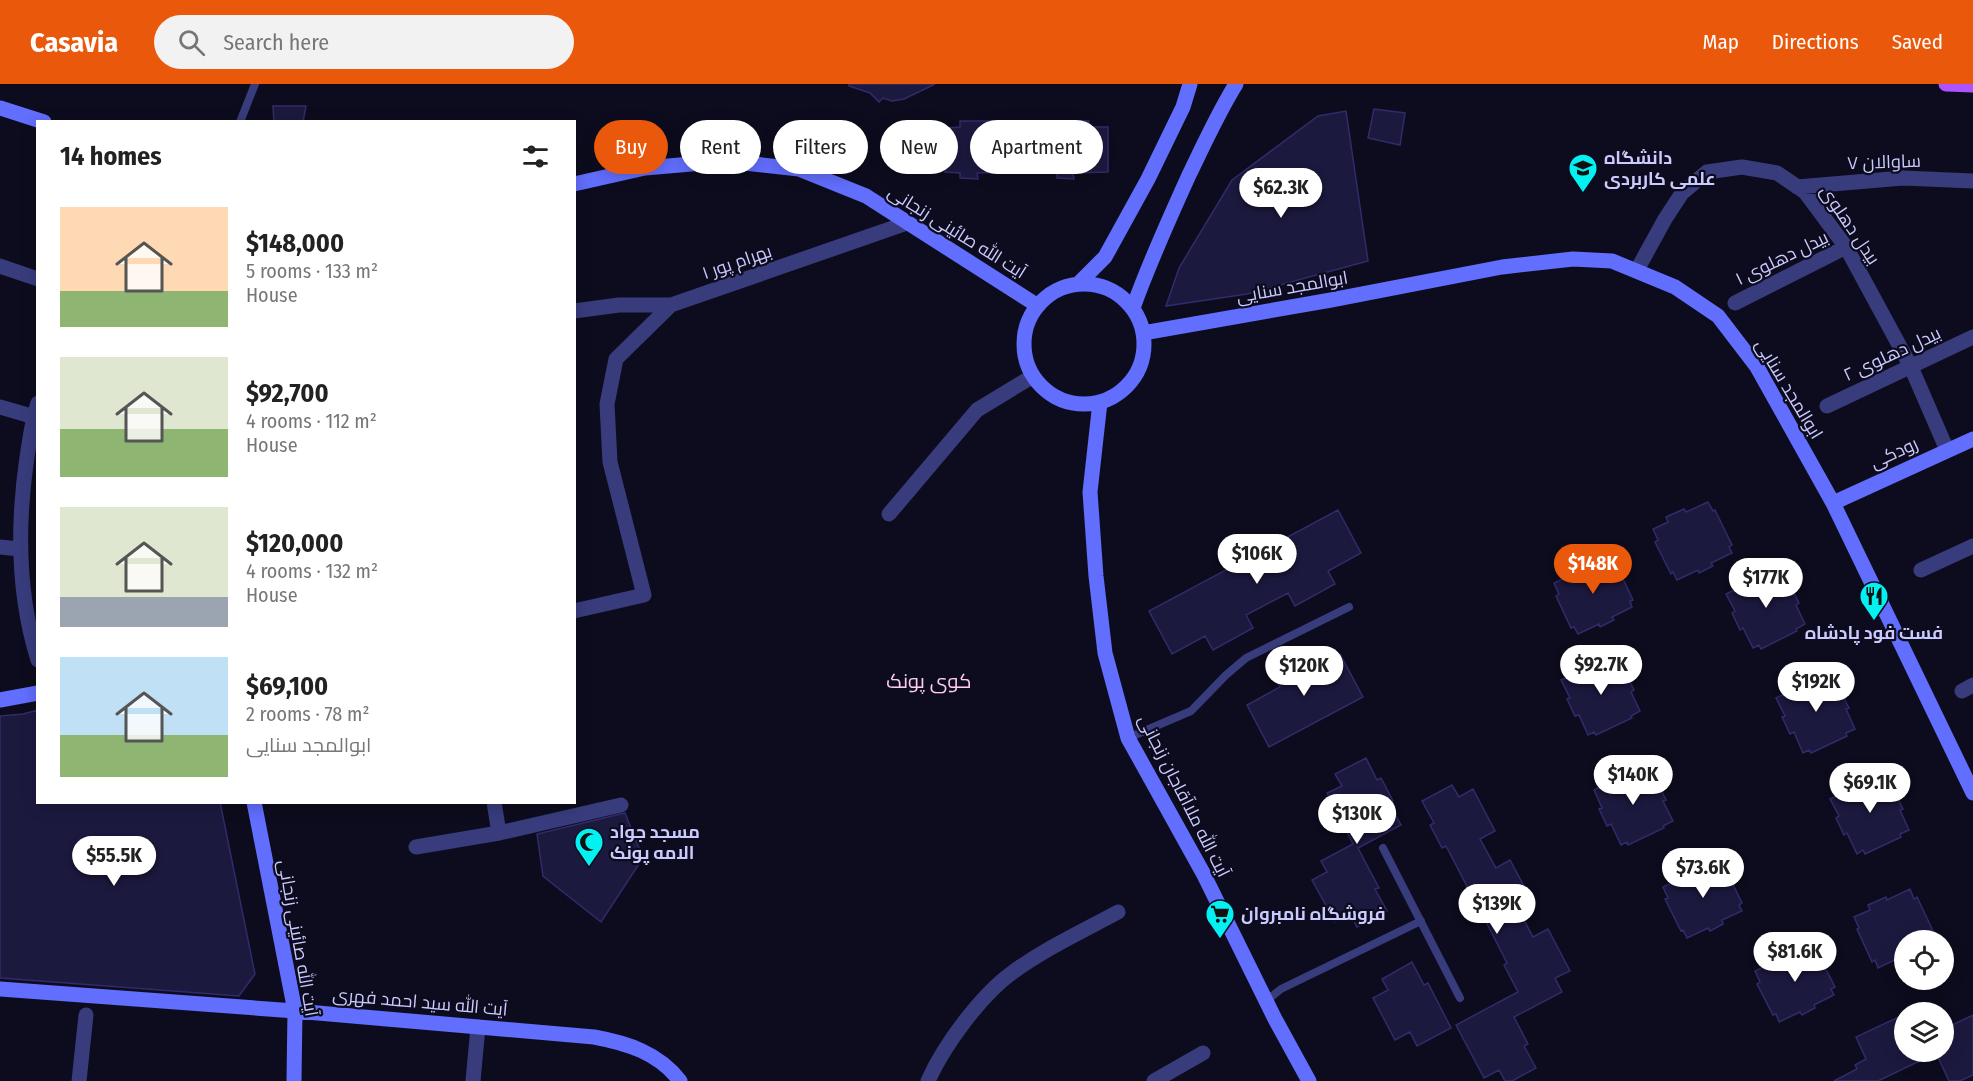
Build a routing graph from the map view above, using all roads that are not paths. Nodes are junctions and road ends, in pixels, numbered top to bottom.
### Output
1 (255, 84) edge
2 (1190, 84) edge
3 (1236, 84) edge
4 (1946, 84) edge
5 (1973, 85) edge
6 (0, 108) edge
7 (38, 120) edge
8 (241, 120) edge
9 (1973, 181) edge
10 (576, 184) edge
11 (1797, 187) junction
12 (907, 223) junction
13 (1846, 248) junction
14 (0, 266) edge
15 (1637, 270) junction
16 (36, 278) edge
17 (1078, 284) junction
18 (1735, 303) dead end
19 (671, 305) junction
20 (1038, 306) junction
21 (1133, 308) junction
22 (576, 311) edge
23 (1143, 333) junction
24 (1973, 337) edge
25 (1911, 367) junction
26 (1033, 376) junction
27 (1100, 402) junction
28 (1827, 406) dead end
29 (0, 407) edge
30 (36, 413) edge
31 (1973, 439) edge
32 (1947, 450) junction
33 (1833, 503) junction
34 (889, 514) dead end
35 (1973, 546) edge
36 (0, 547) edge
37 (19, 549) junction
38 (1921, 570) dead end
39 (31, 596) edge
40 (1349, 607) dead end
41 (576, 611) edge
42 (36, 654) edge
43 (36, 693) edge
44 (0, 700) edge
45 (1128, 738) junction
46 (1973, 793) edge
47 (254, 804) edge
48 (494, 804) edge
49 (621, 805) dead end
50 (499, 833) junction
51 (416, 847) dead end
52 (1383, 848) dead end
53 (1118, 912) dead end
54 (1421, 921) junction
55 (0, 989) edge
56 (1460, 998) dead end
57 (1266, 1001) junction
58 (295, 1011) junction
59 (86, 1015) dead end
60 (478, 1027) junction
61 (1203, 1053) dead end
62 (79, 1081) edge
63 (294, 1081) edge
64 (473, 1081) edge
65 (680, 1081) edge
66 (928, 1081) edge
67 (1154, 1081) edge
68 (1309, 1081) edge

1 - 8 lane
2 - 17 main road
3 - 21 main road
4 - 5 main road
6 - 7 main road
9 - 11 street, ساوالان ۷
10 - 12 main road, آیت الله صائینی زنجانی
11 - 13 street, بیدل دهلوی
11 - 15 street, بیدل دهلوی
12 - 19 street, بهرام پور ۱
12 - 20 main road, آیت الله صائینی زنجانی
13 - 18 street, بیدل دهلوی ۱
13 - 25 street, بیدل دهلوی
14 - 16 street
15 - 23 main road, ابوالمجد سنایی
15 - 33 main road, ابوالمجد سنایی
17 - 20 main road
17 - 21 main road
19 - 22 street, بهرام پور ۱
19 - 41 street
20 - 26 main road
21 - 23 main road
23 - 27 main road
24 - 25 street, بیدل دهلوی ۲
25 - 28 street, بیدل دهلوی ۲
25 - 32 street, بیدل دهلوی
26 - 27 main road
26 - 34 street
27 - 45 main road, آیت الله ملاآقاجان زنجانی
29 - 30 street
30 - 37 street
31 - 32 main road, رودکی
32 - 33 main road, رودکی
33 - 46 main road, ابوالمجد سنایی
35 - 38 street
36 - 37 street
37 - 39 street
39 - 42 street
40 - 45 lane
43 - 44 main road
45 - 57 main road, آیت الله ملاآقاجان زنجانی
47 - 58 main road, آیت الله صائینی زنجانی
48 - 50 street
49 - 50 street
50 - 51 street
52 - 54 lane
53 - 66 street
54 - 56 lane
54 - 57 lane
55 - 58 main road, آیت الله سید احمد فهری
57 - 68 main road, آیت الله ملاآقاجان زنجانی
58 - 60 main road, آیت الله سید احمد فهری
58 - 63 main road, آیت الله صائینی زنجانی
59 - 62 street
60 - 64 street
60 - 65 main road, آیت الله سید احمد فهری
61 - 67 street

